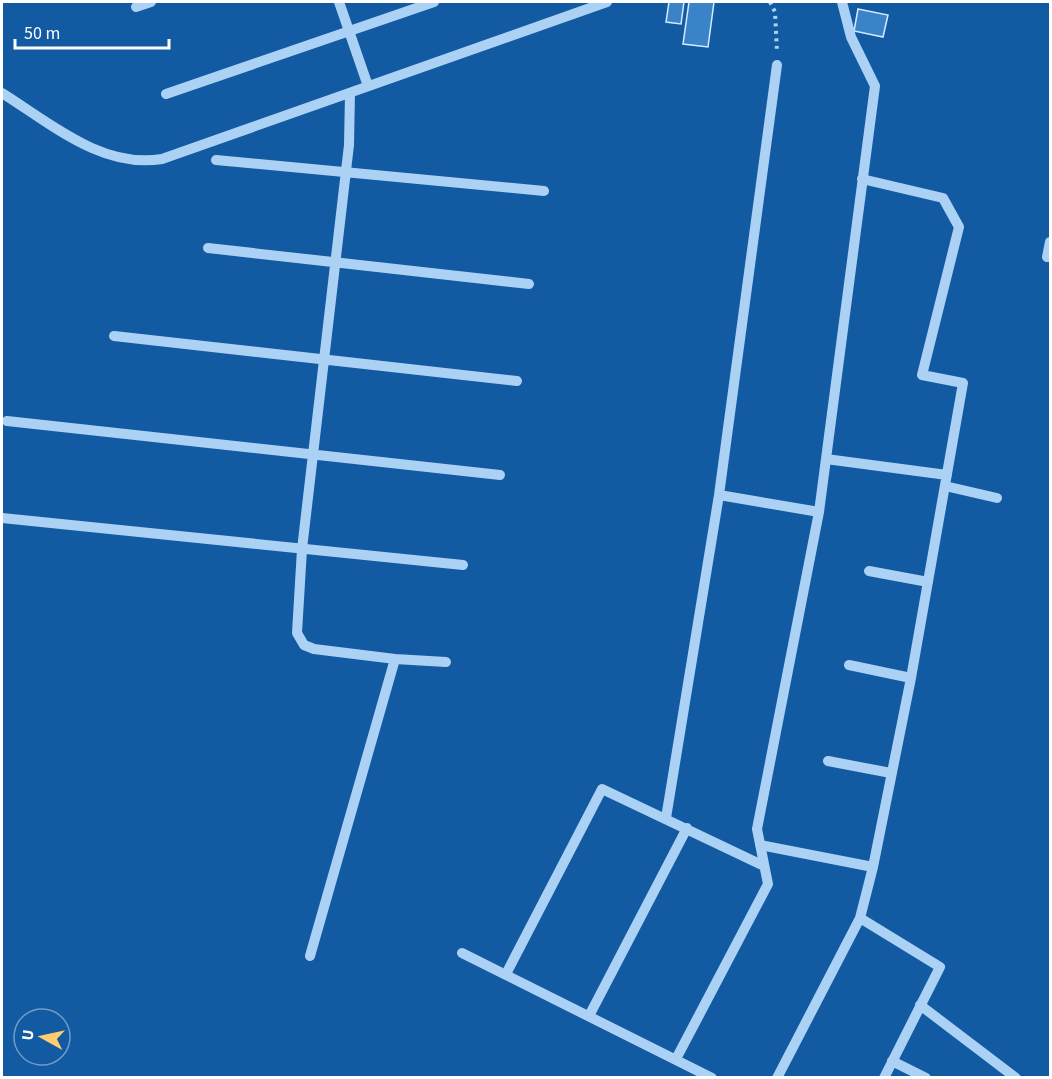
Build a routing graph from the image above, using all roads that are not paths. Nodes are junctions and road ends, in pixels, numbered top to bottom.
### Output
1 (151, 2) edge
2 (339, 2) edge
3 (434, 2) edge
4 (607, 2) edge
5 (842, 2) edge
6 (136, 7) dead end
7 (349, 31) junction
8 (777, 65) road end
9 (368, 86) junction
10 (2, 93) edge
11 (350, 93) junction
12 (166, 94) dead end
13 (216, 160) dead end
14 (346, 171) junction
15 (862, 180) junction
16 (544, 191) dead end
17 (1050, 242) edge
18 (208, 248) dead end
19 (1047, 257) dead end
20 (334, 262) junction
21 (529, 284) dead end
22 (114, 336) dead end
23 (323, 360) junction
24 (517, 381) dead end
25 (7, 421) dead end
26 (314, 454) junction
27 (826, 459) junction
28 (500, 475) dead end
29 (946, 481) junction
30 (719, 495) junction
31 (997, 498) dead end
32 (819, 512) junction
33 (2, 518) edge
34 (302, 549) junction
35 (463, 565) dead end
36 (869, 571) dead end
37 (928, 582) junction
38 (394, 659) junction
39 (446, 662) dead end
40 (849, 666) dead end
41 (911, 678) junction
42 (828, 761) dead end
43 (891, 773) junction
44 (666, 818) junction
45 (687, 828) junction
46 (759, 845) junction
47 (762, 865) junction
48 (873, 867) junction
49 (860, 918) junction
50 (462, 953) dead end
51 (310, 956) dead end
52 (506, 974) junction
53 (920, 1005) junction
54 (589, 1016) junction
55 (676, 1059) junction
56 (892, 1061) junction
57 (712, 1077) edge
58 (777, 1077) edge
59 (884, 1077) edge
60 (926, 1077) edge
61 (1016, 1077) edge

1 - 6 street
2 - 7 street
3 - 7 street
4 - 9 street
5 - 15 street
7 - 9 street
7 - 12 street
8 - 30 street
9 - 11 street
10 - 11 street
11 - 14 street
13 - 14 street
14 - 16 street
14 - 20 street
15 - 27 street
15 - 29 street
17 - 19 street
18 - 20 street
20 - 21 street
20 - 23 street
22 - 23 street
23 - 24 street
23 - 26 street
25 - 26 street
26 - 28 street
26 - 34 street
27 - 29 street
27 - 32 street
29 - 31 street
29 - 37 street
30 - 32 street
30 - 44 street
32 - 46 street
33 - 34 street
34 - 35 street
34 - 38 street
36 - 37 street
37 - 41 street
38 - 39 street
38 - 51 street
40 - 41 street
41 - 43 street
42 - 43 street
43 - 48 street
44 - 45 street
44 - 52 street
45 - 47 street
45 - 54 street
46 - 47 street
46 - 48 street
47 - 55 street
48 - 49 street
49 - 53 street
49 - 58 street
50 - 52 street
52 - 54 street
53 - 56 street
53 - 61 street
54 - 55 street
55 - 57 street
56 - 59 street
56 - 60 street

